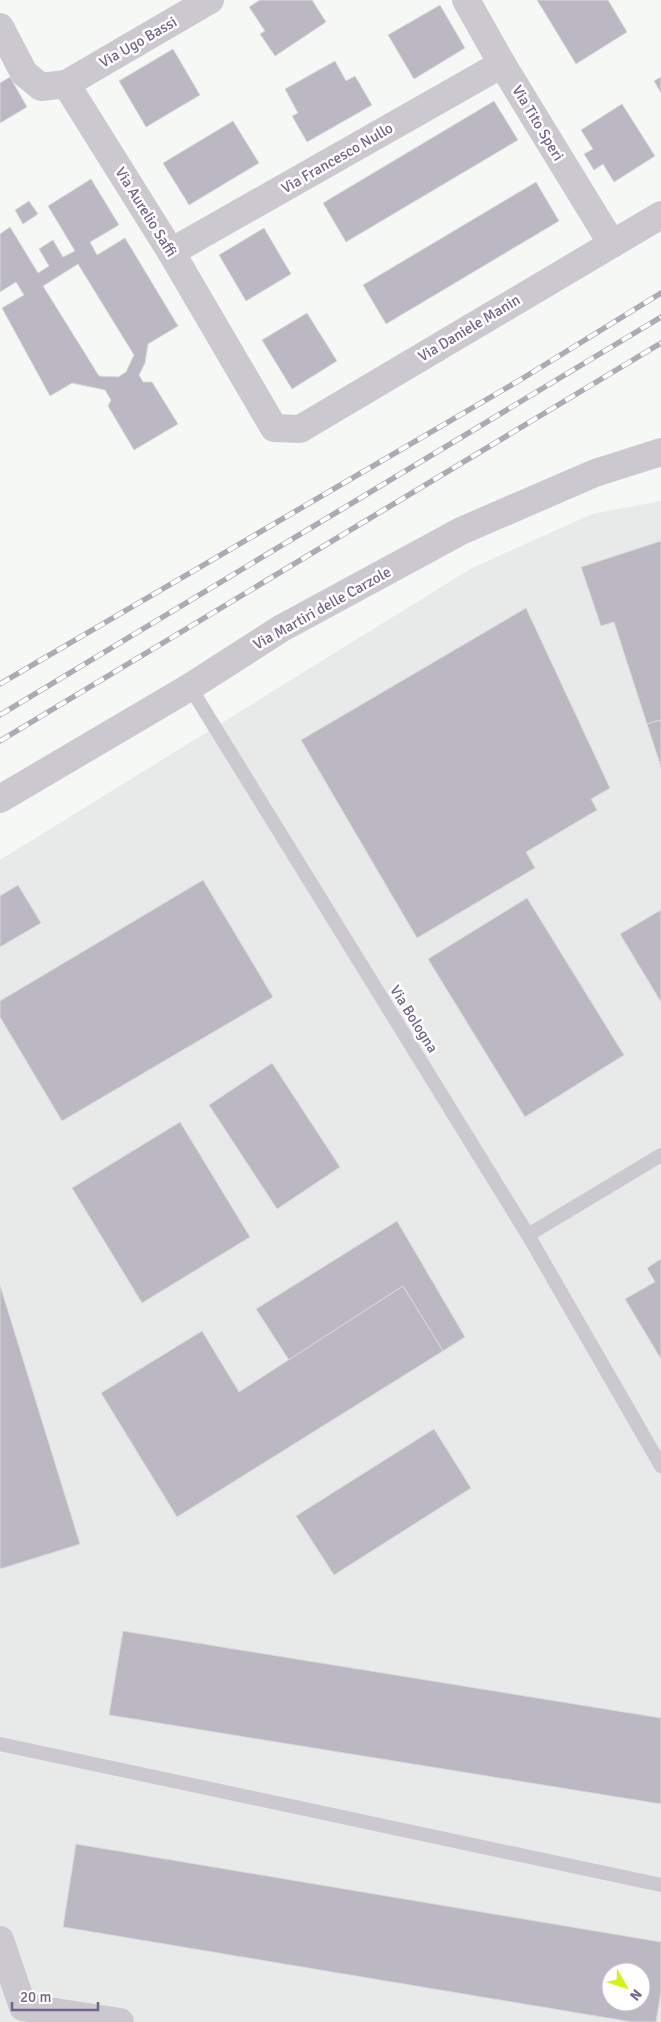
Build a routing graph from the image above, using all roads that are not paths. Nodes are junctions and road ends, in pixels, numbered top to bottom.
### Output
1 (210, 0) edge
2 (466, 0) edge
3 (0, 27) edge
4 (502, 64) junction
5 (66, 84) junction
6 (661, 215) edge
7 (612, 244) junction
8 (171, 252) junction
9 (274, 428) joint
10 (661, 452) edge
11 (190, 686) junction
12 (0, 799) edge
13 (661, 1155) edge
14 (528, 1236) junction
15 (661, 1466) edge
16 (0, 1744) edge
17 (661, 1885) edge
18 (0, 1940) edge
19 (120, 2022) edge

1 - 5 street, Via Ugo Bassi
2 - 4 street, Via Tito Speri
3 - 5 street
4 - 7 street, Via Tito Speri
4 - 8 street, Via Francesco Nullo
5 - 8 street, Via Aurelio Saffi
6 - 7 street, Via Daniele Manin
7 - 9 street, Via Daniele Manin
8 - 9 street, Via Aurelio Saffi
10 - 11 street, Via Martiri delle Carzole
11 - 12 street, Via Martiri delle Carzole
11 - 14 lane, Via Bologna
13 - 14 lane
14 - 15 lane, Via Bologna
16 - 17 lane
18 - 19 street

